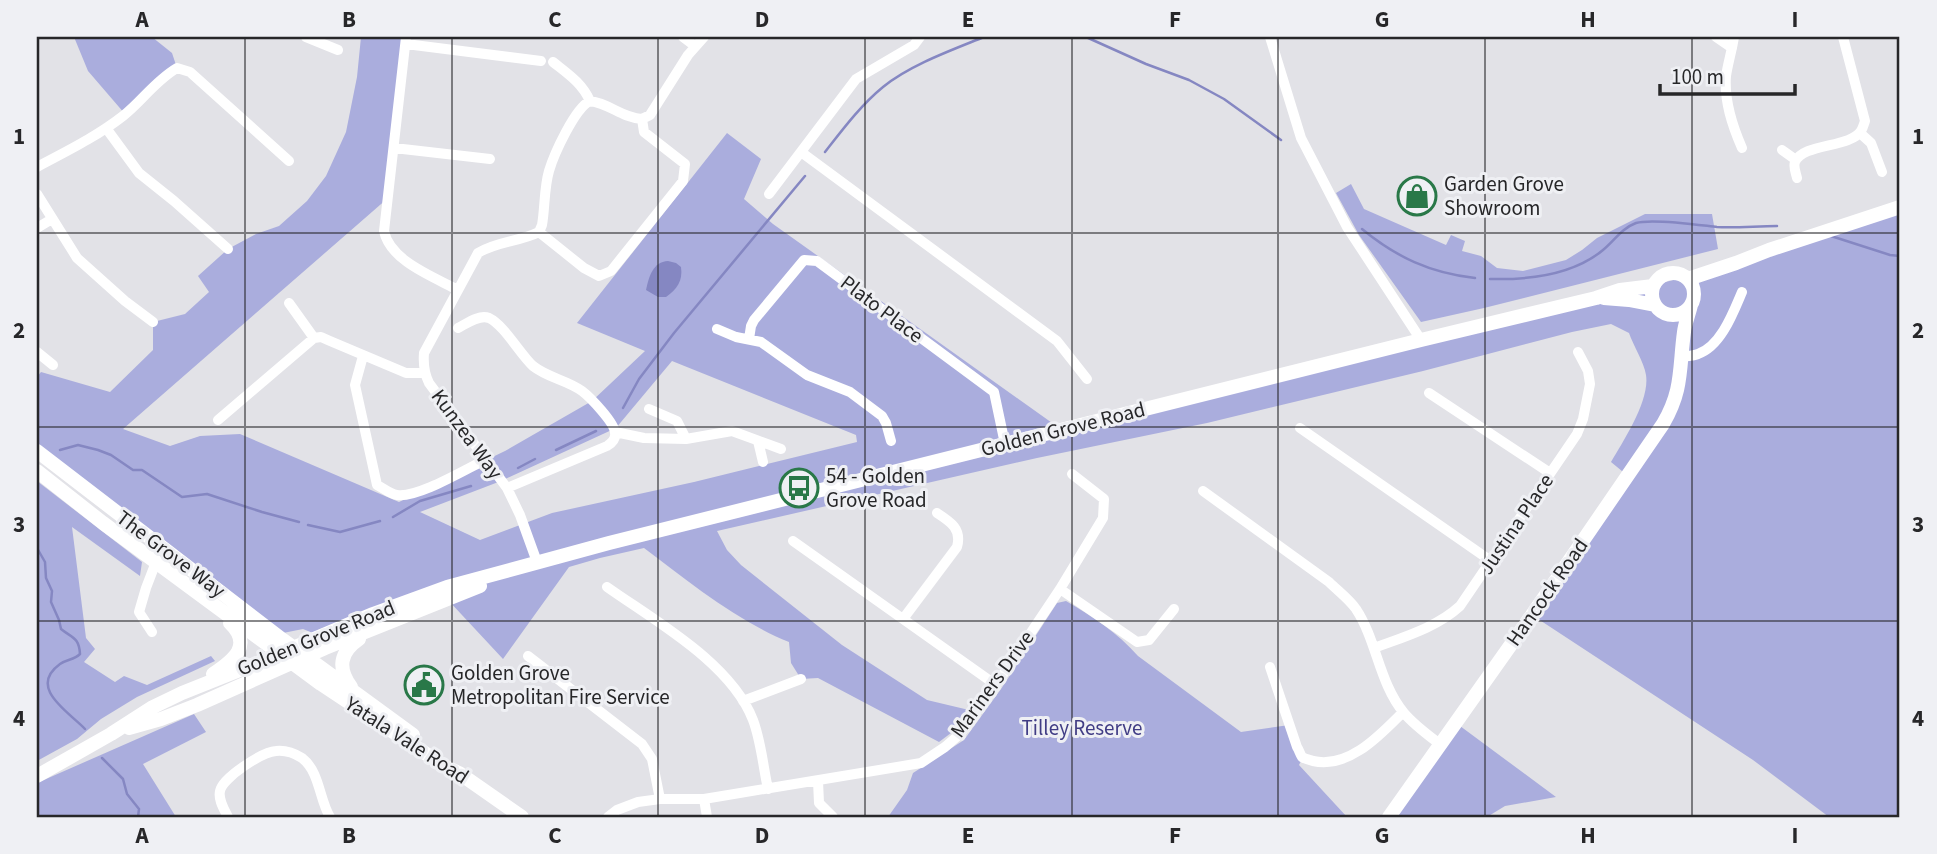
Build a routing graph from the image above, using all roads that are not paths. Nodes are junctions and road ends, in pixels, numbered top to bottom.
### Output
1 (306, 37) edge
2 (683, 37) edge
3 (704, 37) edge
4 (920, 37) edge
5 (1270, 37) edge
6 (1716, 37) edge
7 (1734, 37) edge
8 (1843, 37) edge
9 (406, 40) edge
10 (695, 47) junction
11 (1732, 48) junction
12 (338, 50) dead end
13 (541, 61) dead end
14 (553, 62) dead end
15 (590, 101) junction
16 (642, 119) junction
17 (106, 128) junction
18 (1860, 133) junction
19 (394, 148) junction
20 (1742, 148) dead end
21 (1782, 150) dead end
22 (801, 152) junction
23 (490, 159) dead end
24 (1796, 160) junction
25 (289, 161) dead end
26 (37, 167) edge
27 (1882, 172) dead end
28 (1797, 178) dead end
29 (37, 194) edge
30 (769, 194) dead end
31 (1900, 207) edge
32 (52, 219) junction
33 (37, 228) edge
34 (538, 232) junction
35 (228, 249) dead end
36 (1736, 263) junction
37 (1688, 279) junction
38 (1653, 286) junction
39 (458, 290) junction
40 (1742, 292) dead end
41 (1596, 298) junction
42 (1693, 300) junction
43 (289, 303) dead end
44 (1655, 305) junction
45 (1668, 314) junction
46 (153, 322) dead end
47 (458, 328) dead end
48 (717, 329) dead end
49 (314, 338) junction
50 (749, 339) junction
51 (1421, 340) junction
52 (37, 352) edge
53 (1578, 352) dead end
54 (363, 356) junction
55 (1681, 357) junction
56 (53, 365) dead end
57 (424, 373) junction
58 (1087, 379) dead end
59 (1429, 393) dead end
60 (649, 409) dead end
61 (218, 420) dead end
62 (1300, 428) dead end
63 (615, 432) junction
64 (686, 439) junction
65 (758, 441) junction
66 (891, 441) dead end
67 (1005, 444) junction
68 (781, 449) dead end
69 (37, 450) edge
70 (485, 460) junction
71 (763, 462) dead end
72 (37, 471) edge
73 (1072, 474) dead end
74 (1550, 474) junction
75 (507, 488) junction
76 (1203, 491) dead end
77 (937, 513) dead end
78 (793, 541) dead end
79 (1491, 561) junction
80 (156, 562) junction
81 (534, 563) junction
82 (182, 580) junction
83 (607, 587) dead end
84 (1060, 589) junction
85 (1174, 609) dead end
86 (139, 611) junction
87 (128, 615) dead end
88 (903, 619) junction
89 (372, 630) junction
90 (152, 632) dead end
91 (1374, 648) junction
92 (293, 655) junction
93 (527, 656) dead end
94 (1270, 667) dead end
95 (270, 673) junction
96 (801, 680) dead end
97 (996, 685) junction
98 (182, 693) junction
99 (358, 694) junction
100 (342, 699) junction
101 (743, 701) junction
102 (1403, 712) junction
103 (111, 734) junction
104 (1441, 744) junction
105 (459, 773) junction
106 (37, 776) edge
107 (818, 781) junction
108 (768, 789) junction
109 (660, 799) junction
110 (704, 799) junction
111 (228, 817) edge
112 (330, 817) edge
113 (522, 817) edge
114 (608, 817) edge
115 (707, 817) edge
116 (833, 817) edge
117 (1389, 817) edge

1 - 12 street
2 - 10 street
3 - 10 street
4 - 22 street
5 - 51 street
6 - 11 street
7 - 11 street
8 - 18 street
9 - 13 street
9 - 19 street
10 - 16 street
11 - 20 street
14 - 15 street
15 - 16 street
15 - 34 street
16 - 34 street
17 - 25 street
17 - 26 street
17 - 35 street
18 - 24 street
18 - 27 street
19 - 23 street
19 - 39 street
21 - 24 street
22 - 30 street
22 - 58 street
24 - 28 street
29 - 32 street
31 - 36 main road
32 - 33 street
32 - 46 street
34 - 39 street, Kunzea Way
36 - 37 main road
36 - 42 main road
37 - 38 main road
37 - 42 main road
38 - 41 main road, Golden Grove Road
38 - 44 main road
39 - 57 street, Kunzea Way
40 - 55 street
41 - 44 main road, Golden Grove Road
41 - 51 main road, Golden Grove Road
42 - 45 main road
42 - 55 main road, Hancock Road
43 - 49 street
44 - 45 main road
45 - 55 main road, Hancock Road
47 - 63 street
48 - 50 street
49 - 54 street
49 - 61 street
50 - 66 street
50 - 67 street, Plato Place
51 - 67 main road, Golden Grove Road
52 - 56 street
53 - 74 street, Justina Place
54 - 57 street
54 - 70 street
55 - 104 main road, Hancock Road
57 - 70 street, Kunzea Way
59 - 74 street
60 - 64 street
62 - 79 street
63 - 64 street
63 - 75 street
64 - 65 street
65 - 68 street
65 - 71 street
67 - 81 main road, Golden Grove Road
69 - 92 main road, The Grove Way
70 - 75 street, Kunzea Way
72 - 80 main road, The Grove Way
73 - 84 street, Mariners Drive
74 - 79 street, Justina Place
75 - 81 street, Kunzea Way
76 - 91 street
77 - 88 street
78 - 88 street
79 - 91 street, Justina Place
80 - 82 main road, The Grove Way
80 - 86 street
81 - 89 main road, Golden Grove Road
81 - 92 main road, Golden Grove Road
82 - 92 main road, The Grove Way
82 - 98 main road
83 - 101 street
84 - 85 street
84 - 97 street, Mariners Drive
86 - 87 street
86 - 90 street
88 - 97 street
89 - 92 main road, Golden Grove Road
89 - 99 main road
91 - 102 street
92 - 95 main road, Golden Grove Road
92 - 98 main road, Golden Grove Road
92 - 99 main road, Yatala Vale Road
92 - 100 main road, Yatala Vale Road
93 - 109 street
94 - 102 street
95 - 100 main road
95 - 103 main road, Golden Grove Road
96 - 101 street
97 - 107 street, Mariners Drive
98 - 103 main road, Golden Grove Road
99 - 105 main road, Yatala Vale Road
100 - 105 main road, Yatala Vale Road
101 - 108 street
102 - 104 street
103 - 106 main road, Golden Grove Road
104 - 117 main road, Hancock Road
105 - 113 main road, Yatala Vale Road
107 - 108 street, Mariners Drive
107 - 116 street
108 - 110 street, Mariners Drive
109 - 110 street, Mariners Drive
109 - 114 street, Mariners Drive
110 - 115 street
111 - 112 street

